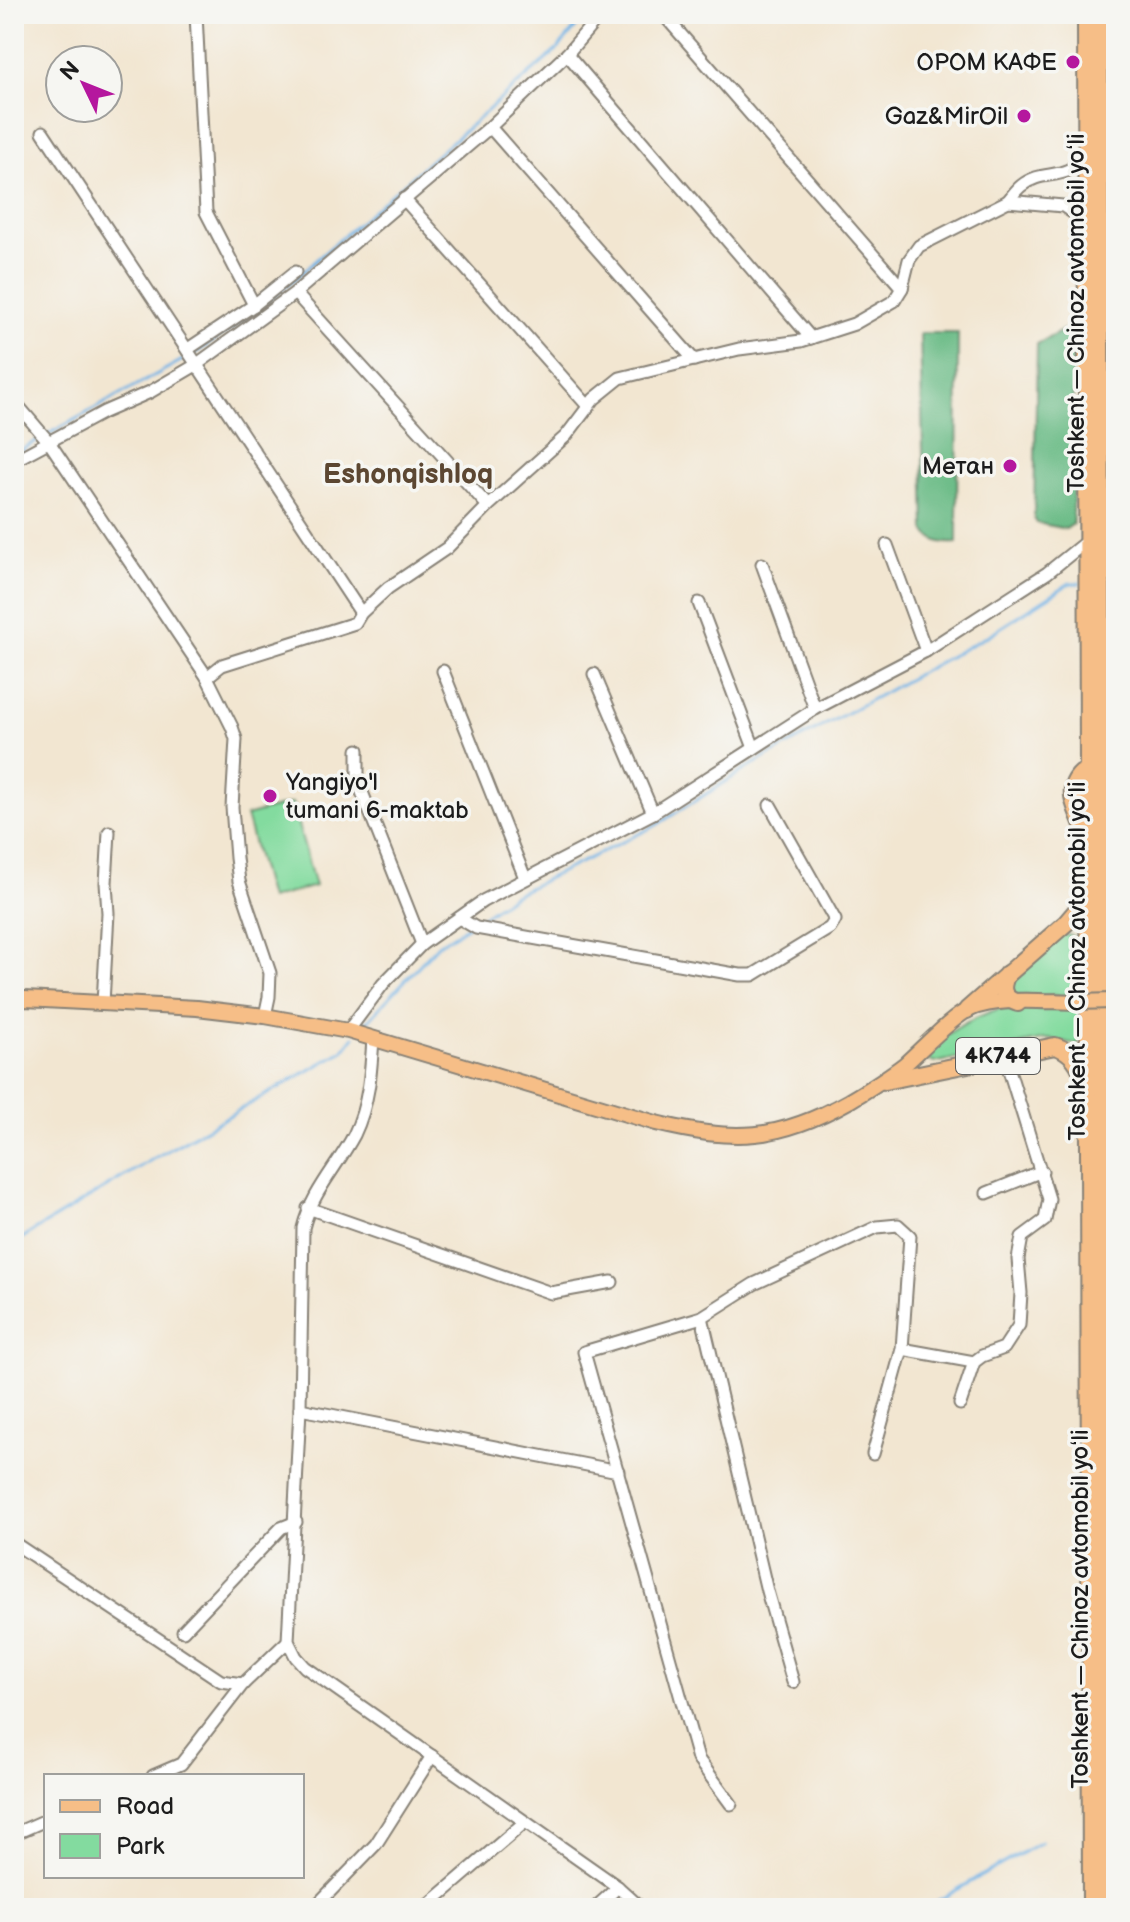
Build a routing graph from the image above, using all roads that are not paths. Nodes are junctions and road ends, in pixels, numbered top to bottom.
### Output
1 (196, 14) edge
2 (601, 14) edge
3 (663, 14) edge
4 (1086, 14) edge
5 (1099, 14) edge
6 (567, 54) junction
7 (490, 127) junction
8 (43, 132) dead end
9 (1087, 155) junction
10 (404, 199) junction
11 (1008, 201) junction
12 (1087, 222) junction
13 (295, 272) dead end
14 (902, 288) junction
15 (295, 293) junction
16 (254, 305) junction
17 (811, 338) junction
18 (188, 349) junction
19 (694, 360) junction
20 (196, 365) junction
21 (14, 401) edge
22 (588, 406) junction
23 (49, 442) junction
24 (15, 460) edge
25 (488, 506) junction
26 (887, 545) dead end
27 (1092, 550) junction
28 (762, 564) dead end
29 (699, 603) dead end
30 (361, 613) junction
31 (926, 651) junction
32 (443, 671) dead end
33 (594, 674) dead end
34 (207, 677) junction
35 (815, 709) junction
36 (754, 748) junction
37 (358, 750) dead end
38 (1094, 773) junction
39 (770, 805) dead end
40 (653, 813) junction
41 (109, 832) dead end
42 (1101, 861) junction
43 (525, 878) junction
44 (1088, 881) junction
45 (1115, 905) edge
46 (459, 918) junction
47 (422, 944) junction
48 (1007, 972) junction
49 (14, 1000) edge
50 (1114, 1001) edge
51 (103, 1003) junction
52 (1018, 1003) junction
53 (967, 1010) junction
54 (265, 1016) junction
55 (348, 1031) junction
56 (369, 1037) junction
57 (1004, 1054) junction
58 (1116, 1071) edge
59 (885, 1081) junction
60 (1095, 1094) junction
61 (1042, 1171) junction
62 (1095, 1178) junction
63 (987, 1193) dead end
64 (308, 1208) junction
65 (612, 1282) dead end
66 (702, 1317) junction
67 (902, 1349) junction
68 (974, 1362) junction
69 (960, 1404) dead end
70 (300, 1409) junction
71 (873, 1454) dead end
72 (618, 1471) junction
73 (1110, 1504) edge
74 (296, 1522) junction
75 (14, 1543) edge
76 (183, 1631) dead end
77 (288, 1641) junction
78 (793, 1682) dead end
79 (243, 1684) junction
80 (432, 1756) junction
81 (158, 1774) edge
82 (731, 1804) dead end
83 (44, 1821) edge
84 (525, 1822) junction
85 (14, 1834) edge
86 (618, 1887) junction
87 (314, 1908) edge
88 (425, 1908) edge
89 (595, 1908) edge
90 (641, 1908) edge
91 (1091, 1908) edge
92 (1106, 1908) edge

1 - 16 street
2 - 6 street
3 - 14 street
4 - 9 highway, Toshkent — Chinoz avtomobil yoʻli
5 - 27 highway, Toshkent — Chinoz avtomobil yoʻli
6 - 7 street
6 - 17 street
7 - 10 street
7 - 19 street
8 - 18 street
9 - 11 street
9 - 12 highway, Toshkent — Chinoz avtomobil yoʻli
10 - 15 street
10 - 22 street
11 - 12 street
11 - 14 street
12 - 27 highway, Toshkent — Chinoz avtomobil yoʻli
13 - 16 street
14 - 17 street
15 - 20 street
15 - 25 street
16 - 18 street
17 - 19 street
18 - 20 street
19 - 22 street
20 - 23 street
20 - 30 street
21 - 23 street
22 - 25 street
23 - 24 street
23 - 34 street
25 - 30 street
26 - 31 street
27 - 31 street
27 - 38 highway, Toshkent — Chinoz avtomobil yoʻli
28 - 35 street
29 - 36 street
30 - 34 street
31 - 35 street
32 - 43 street
33 - 40 street
34 - 54 street
35 - 36 street
36 - 40 street
37 - 47 street
38 - 42 highway, Toshkent — Chinoz avtomobil yoʻli
38 - 44 highway, Toshkent — Chinoz avtomobil yoʻli
39 - 46 street
40 - 43 street
41 - 51 street
42 - 45 highway
42 - 60 highway, Toshkent — Chinoz avtomobil yoʻli
43 - 46 street
44 - 48 highway, 4К744
44 - 60 highway, Toshkent — Chinoz avtomobil yoʻli
46 - 47 street
47 - 55 street
48 - 52 highway
48 - 53 highway, 4К744
49 - 51 main road
50 - 52 main road, bridge
51 - 54 main road
52 - 53 main road
53 - 59 main road
54 - 55 main road
55 - 56 main road
56 - 59 main road
56 - 64 street
57 - 59 highway, 4К744
57 - 60 highway, 4К744
57 - 61 street
58 - 60 highway
60 - 62 highway, Toshkent — Chinoz avtomobil yoʻli
61 - 63 street
61 - 68 street
62 - 73 highway, Toshkent — Chinoz avtomobil yoʻli
62 - 91 highway, Toshkent — Chinoz avtomobil yoʻli
64 - 65 street
64 - 70 street
66 - 67 street
66 - 72 street
66 - 78 street
67 - 68 street
67 - 71 street
68 - 69 street
70 - 72 street
70 - 74 street
72 - 82 street
73 - 92 highway, Toshkent — Chinoz avtomobil yoʻli
74 - 76 street
74 - 77 street
75 - 79 street
77 - 79 street
77 - 80 street
79 - 81 street
80 - 84 street
80 - 87 street
83 - 85 street
84 - 86 street
84 - 88 street
86 - 89 street
86 - 90 street

